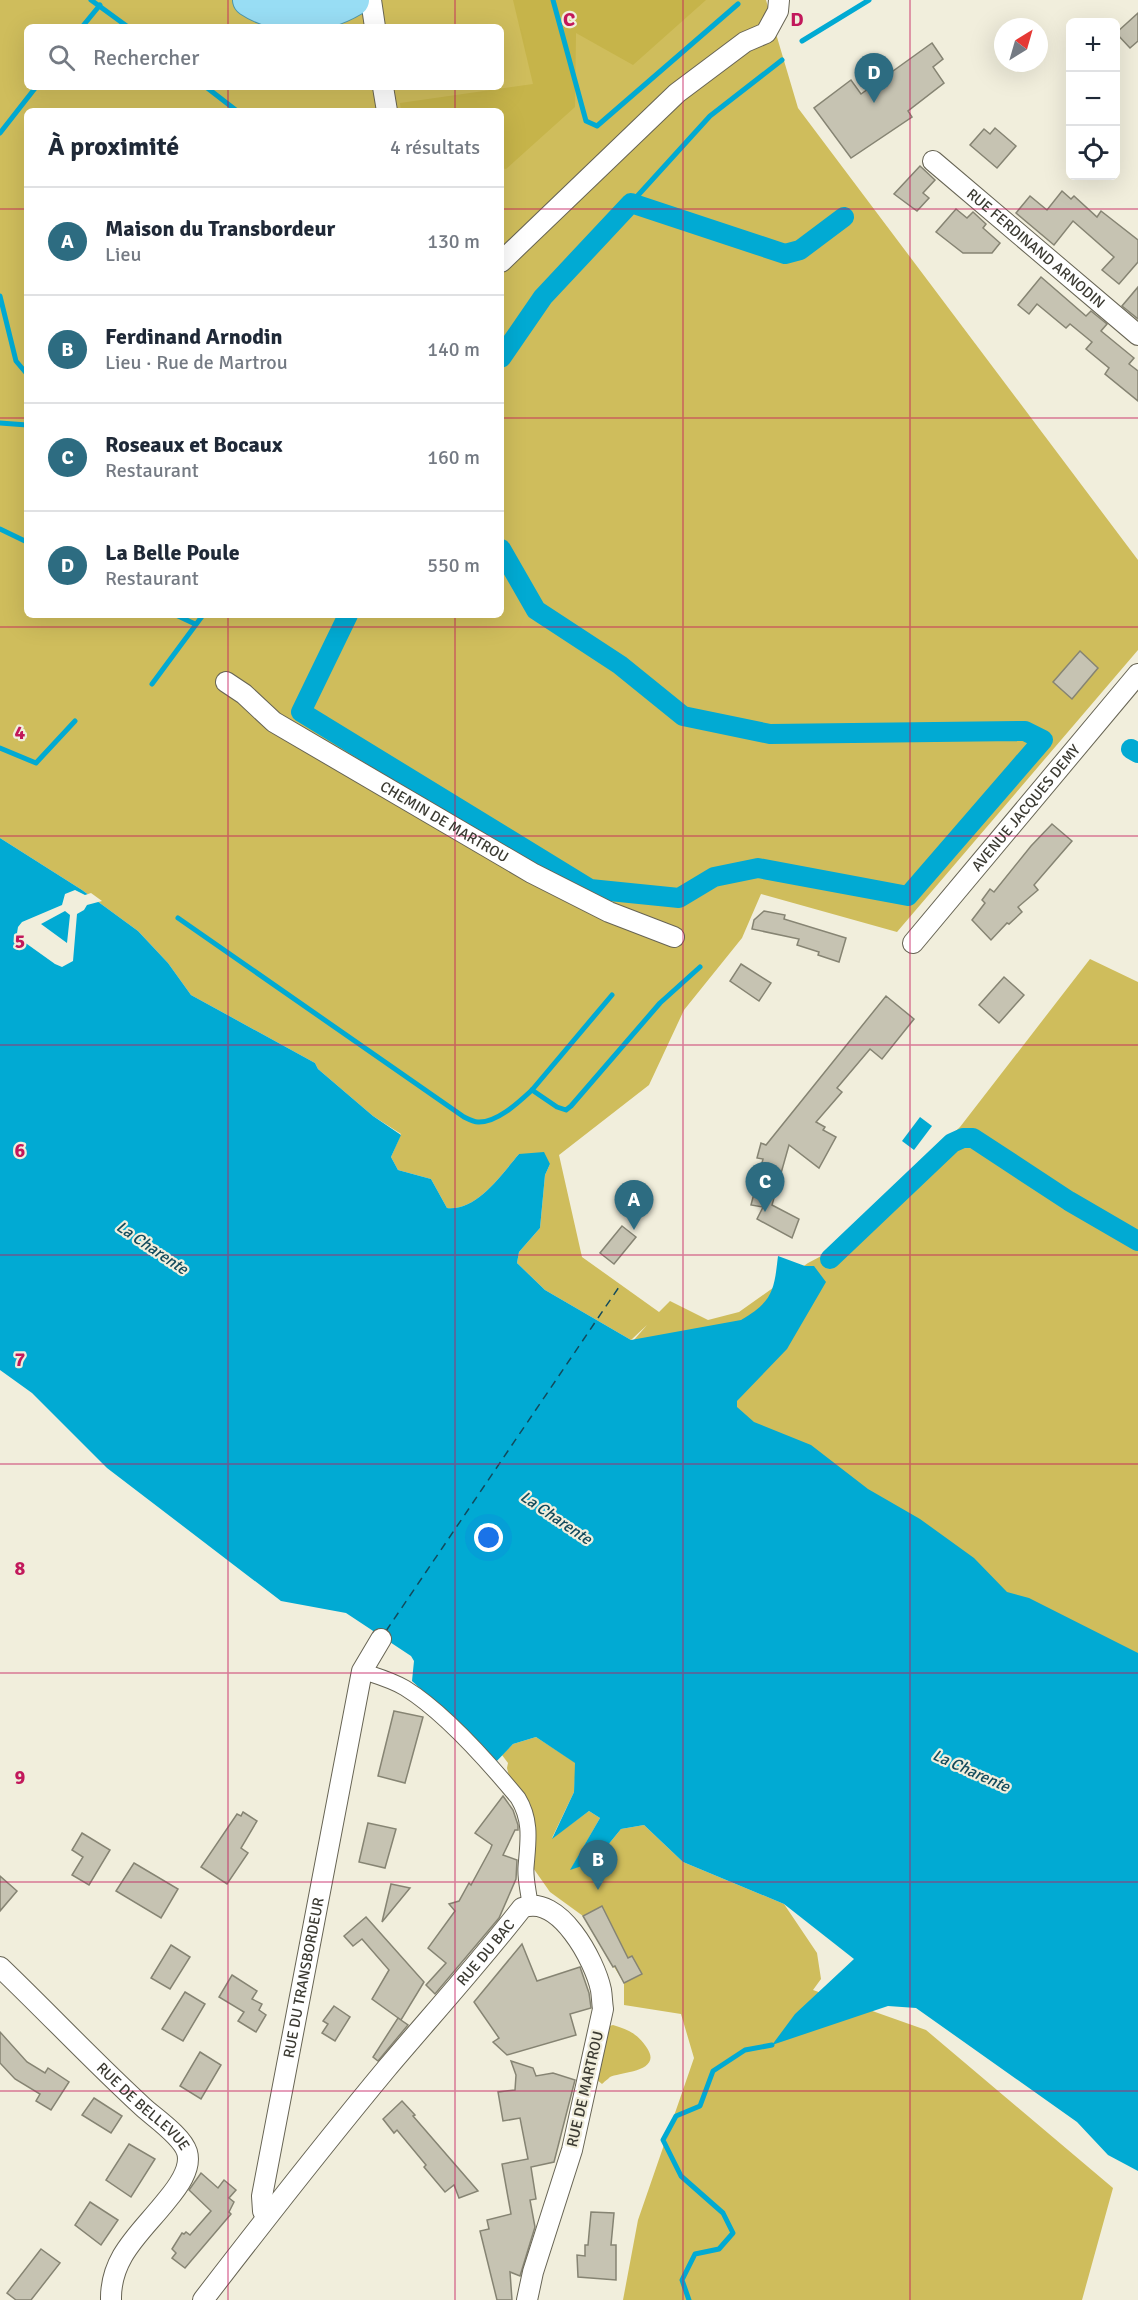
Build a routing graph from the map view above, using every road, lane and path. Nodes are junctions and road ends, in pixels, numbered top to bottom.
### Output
1 (249, 0) edge
2 (353, 0) edge
3 (371, 0) edge
4 (779, 0) edge
5 (375, 24) edge
6 (384, 90) edge
7 (386, 108) edge
8 (933, 161) dead end
9 (504, 259) edge
10 (1138, 335) edge
11 (1138, 674) edge
12 (226, 682) dead end
13 (674, 937) dead end
14 (913, 944) dead end
15 (381, 1639) dead end
16 (362, 1671) junction
17 (530, 1905) junction
18 (0, 1967) edge
19 (266, 2217) junction
20 (111, 2300) edge
21 (203, 2300) edge
22 (527, 2300) edge

1 - 2 main road
3 - 5 street
4 - 9 street
6 - 7 street
8 - 10 street, RUE FERDINAND ARNODIN
11 - 14 street, AVENUE JACQUES DEMY
12 - 13 street, CHEMIN DE MARTROU
15 - 16 street, RUE DU TRANSBORDEUR
16 - 17 street
16 - 19 street, RUE DU TRANSBORDEUR
17 - 19 street, RUE DU BAC
17 - 22 street, RUE DE MARTROU
18 - 20 street, RUE DE BELLEVUE
19 - 21 street

